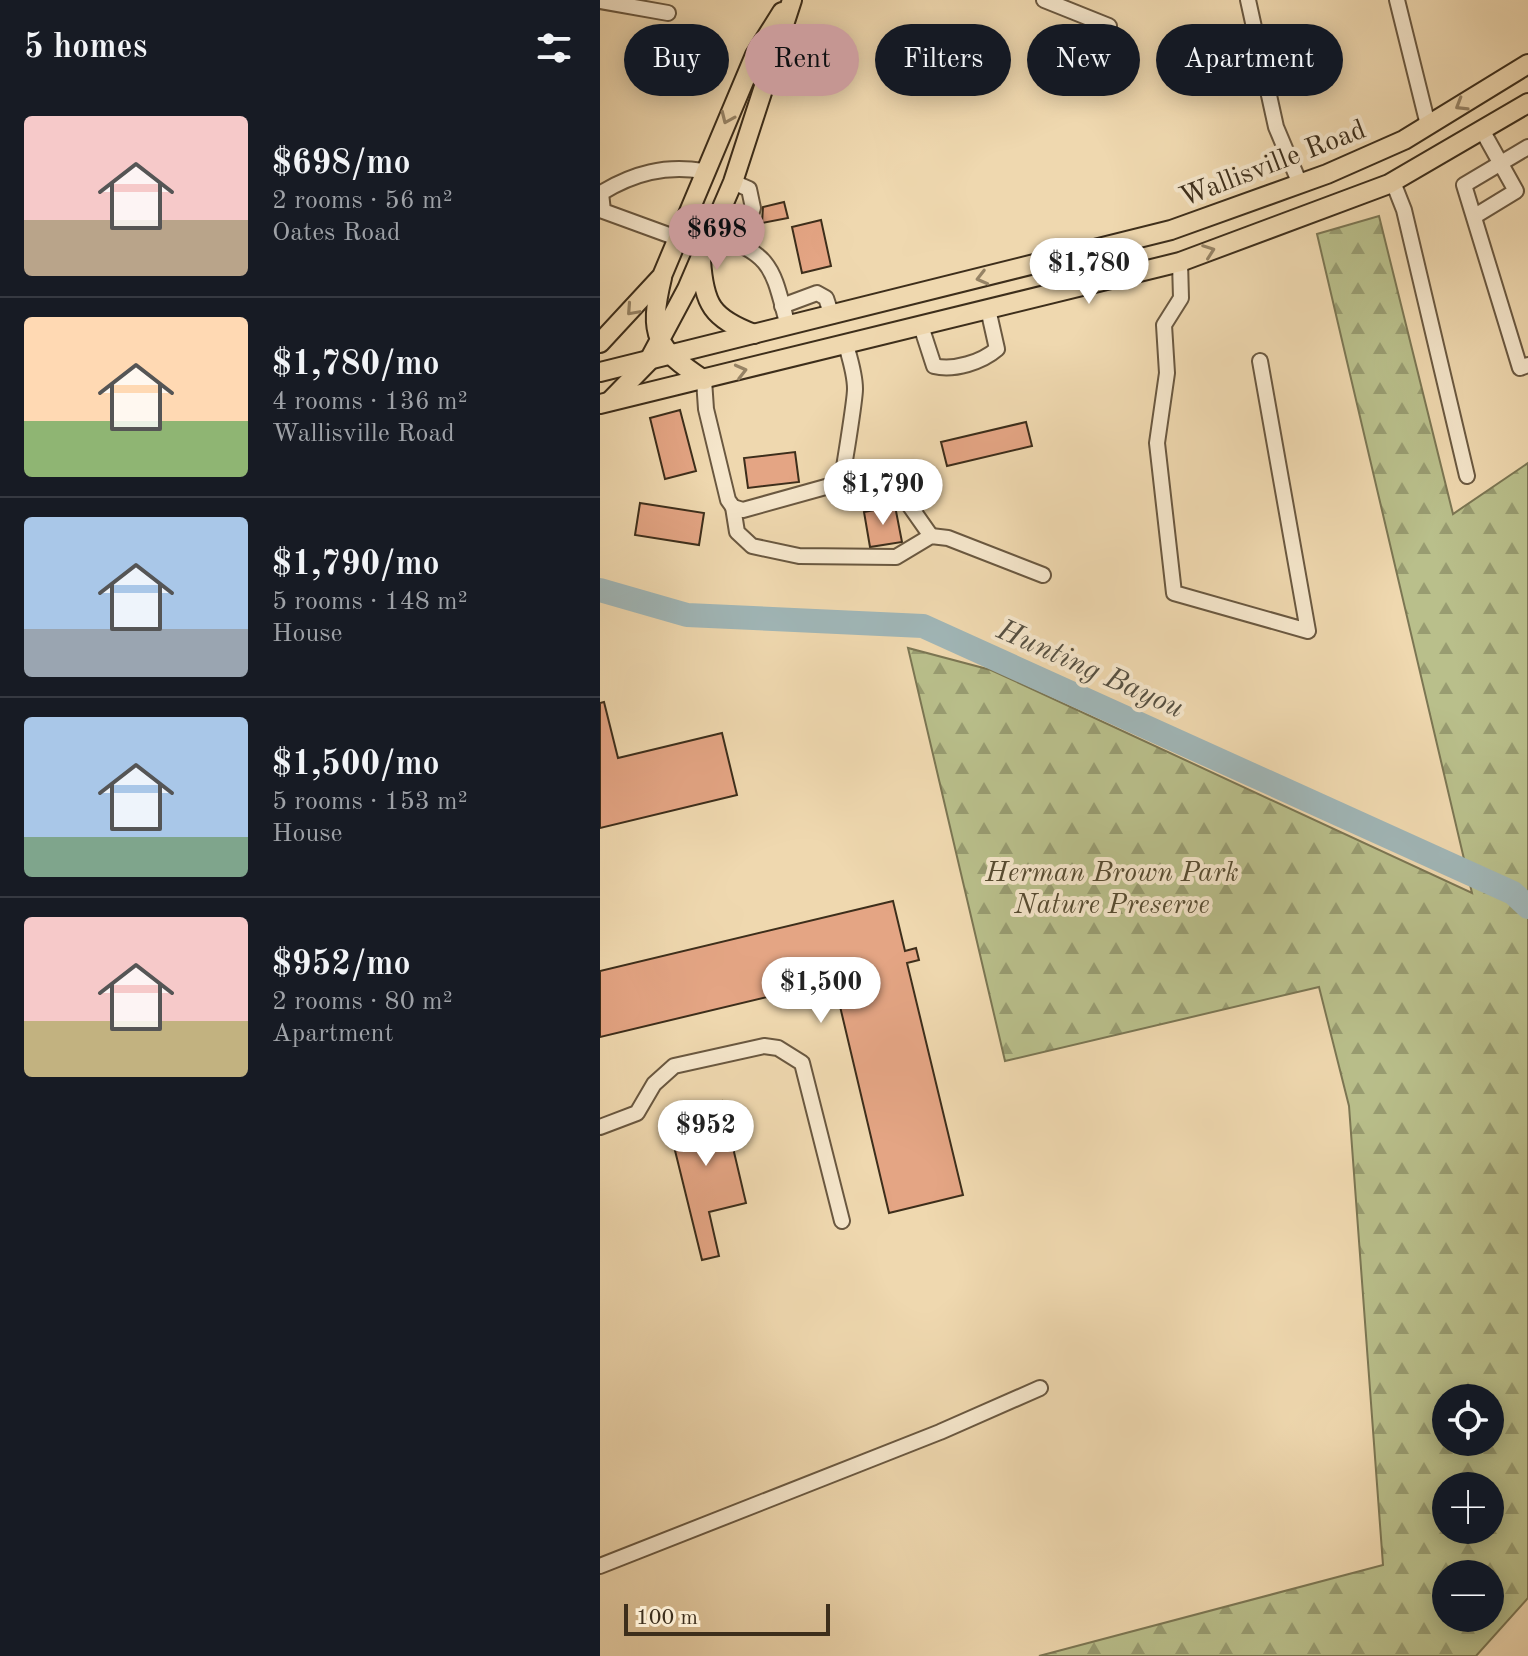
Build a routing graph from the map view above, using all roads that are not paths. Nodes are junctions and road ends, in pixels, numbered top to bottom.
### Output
1 (791, 0) edge
2 (1044, 0) edge
3 (1248, 0) edge
4 (1397, 0) edge
5 (600, 1) edge
6 (668, 13) dead end
7 (1104, 24) edge
8 (1528, 64) edge
9 (1528, 103) edge
10 (1426, 127) junction
11 (1482, 130) junction
12 (1528, 147) edge
13 (1441, 154) junction
14 (1501, 161) junction
15 (703, 171) junction
16 (733, 182) junction
17 (1393, 182) junction
18 (1300, 184) junction
19 (1313, 212) junction
20 (1475, 216) junction
21 (1171, 230) junction
22 (711, 234) junction
23 (677, 238) junction
24 (740, 246) junction
25 (701, 257) junction
26 (1180, 262) junction
27 (662, 276) junction
28 (899, 299) junction
29 (782, 306) junction
30 (988, 309) junction
31 (832, 316) junction
32 (788, 326) junction
33 (914, 328) junction
34 (754, 334) junction
35 (600, 343) edge
36 (846, 345) junction
37 (664, 349) junction
38 (1260, 361) dead end
39 (648, 362) junction
40 (1528, 365) edge
41 (600, 372) edge
42 (704, 380) junction
43 (605, 403) edge
44 (1467, 476) dead end
45 (844, 477) junction
46 (733, 507) junction
47 (931, 536) junction
48 (1043, 575) dead end
49 (600, 1127) edge
50 (842, 1221) dead end
51 (1040, 1388) dead end
52 (600, 1566) edge

1 -> 15 main road
1 - 16 main road
2 - 7 lane
3 - 18 lane
4 - 10 lane
5 - 6 lane
8 -> 10 main road, Wallisville Road
9 - 11 main road
10 - 13 main road
10 - 18 main road, Wallisville Road
11 - 13 main road
11 - 14 lane
12 - 14 lane
13 - 17 main road
14 - 20 lane
14 - 20 lane
15 - 16 main road
15 - 23 main road
15 - 23 lane
16 - 22 main road
16 - 24 lane
17 - 19 main road
17 - 44 lane
18 - 19 main road
18 - 21 main road, Wallisville Road
26 -> 19 main road
20 - 40 lane
21 - 26 main road
21 -> 28 main road, Wallisville Road
22 - 24 lane
22 - 25 main road
23 - 27 main road
24 - 29 lane
25 - 34 main road
25 - 37 main road
26 - 30 main road
26 - 38 lane
27 -> 35 main road
27 - 37 main road
28 - 31 main road, Wallisville Road
28 - 33 main road
29 - 31 lane
29 - 32 lane
30 - 33 main road
30 - 33 lane
31 - 32 main road, Wallisville Road
32 - 34 main road, Wallisville Road
33 - 36 main road
34 - 37 main road, Wallisville Road
42 -> 36 main road
36 - 45 lane
37 - 39 main road
37 - 42 main road
39 - 41 main road
39 - 43 main road
42 - 43 main road
42 - 46 lane
45 - 46 lane
45 - 47 lane
46 - 47 lane
47 - 48 lane
49 - 50 lane
51 - 52 lane

